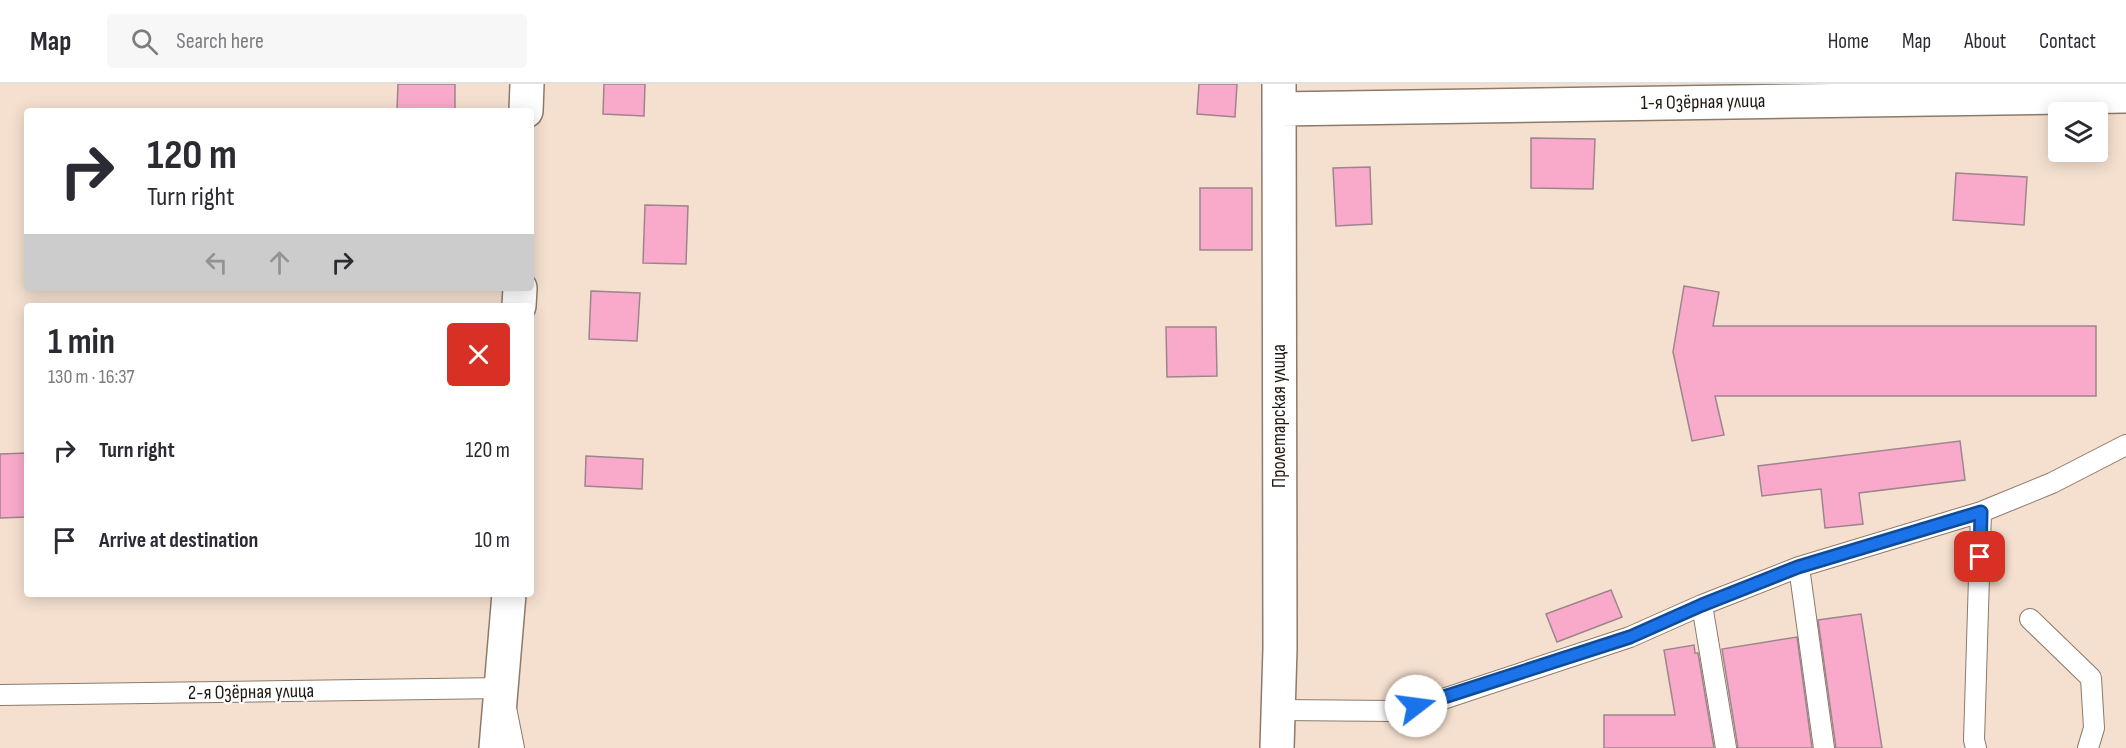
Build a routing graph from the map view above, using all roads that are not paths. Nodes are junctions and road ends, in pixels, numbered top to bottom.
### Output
1 (527, 84) edge
2 (1279, 96) edge
3 (2126, 96) edge
4 (526, 108) edge
5 (2126, 445) edge
6 (1981, 512) junction
7 (1798, 567) junction
8 (508, 597) edge
9 (1702, 605) junction
10 (2030, 619) dead end
11 (502, 688) junction
12 (0, 695) edge
13 (1279, 710) junction
14 (496, 748) edge
15 (514, 748) edge
16 (1277, 748) edge
17 (1726, 748) edge
18 (1824, 748) edge
19 (1976, 748) edge
20 (2088, 748) edge

1 - 4 street
2 - 3 street, 1-я Озёрная улица
2 - 13 street, Пролетарская улица
5 - 6 lane
6 - 7 lane
6 - 19 lane
7 - 9 lane
7 - 18 lane
8 - 11 street
9 - 13 lane
9 - 17 lane
10 - 20 lane
11 - 12 lane, 2-я Озёрная улица
11 - 14 street
11 - 15 lane
13 - 16 street, Пролетарская улица

